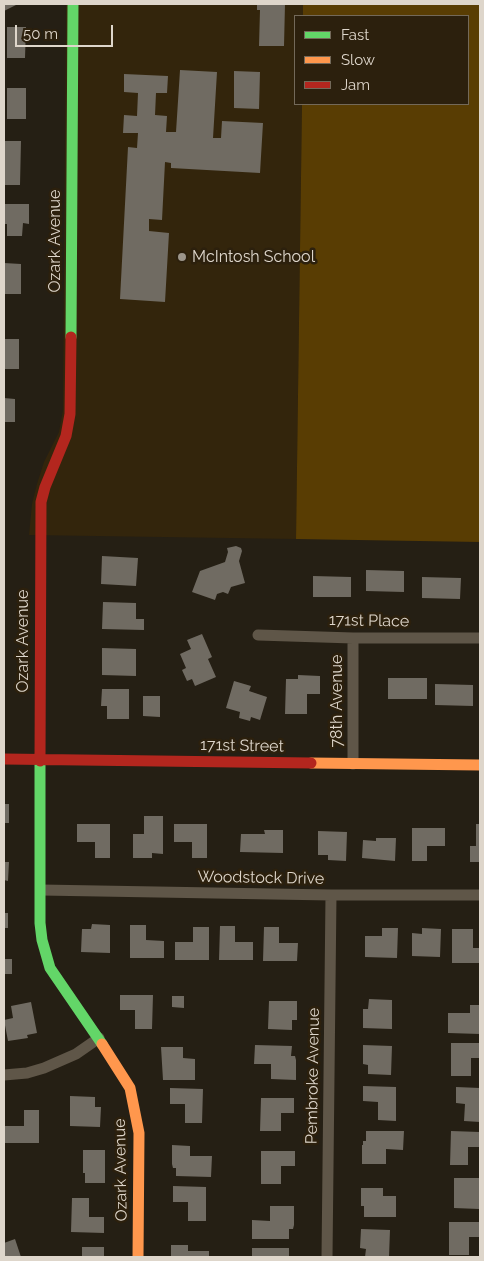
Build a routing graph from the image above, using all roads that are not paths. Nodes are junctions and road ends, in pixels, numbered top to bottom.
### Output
1 (73, 4) edge
2 (258, 635) dead end
3 (353, 638) junction
4 (480, 638) edge
5 (4, 759) edge
6 (40, 760) junction
7 (353, 764) junction
8 (480, 765) edge
9 (41, 890) junction
10 (332, 895) junction
11 (480, 895) edge
12 (99, 1038) junction
13 (4, 1075) edge
14 (138, 1257) edge
15 (327, 1257) edge

1 - 6 street, Ozark Avenue
2 - 3 street, 171st Place
3 - 4 street, 171st Place
3 - 7 street, 78th Avenue
5 - 6 street, 171st Street
6 - 7 street, 171st Street
6 - 9 street, Ozark Avenue
7 - 8 street, 171st Street
9 - 10 street, Woodstock Drive
9 - 12 street, Ozark Avenue
10 - 11 street, Woodstock Drive
10 - 15 street, Pembroke Avenue
12 - 13 street
12 - 14 street, Ozark Avenue

